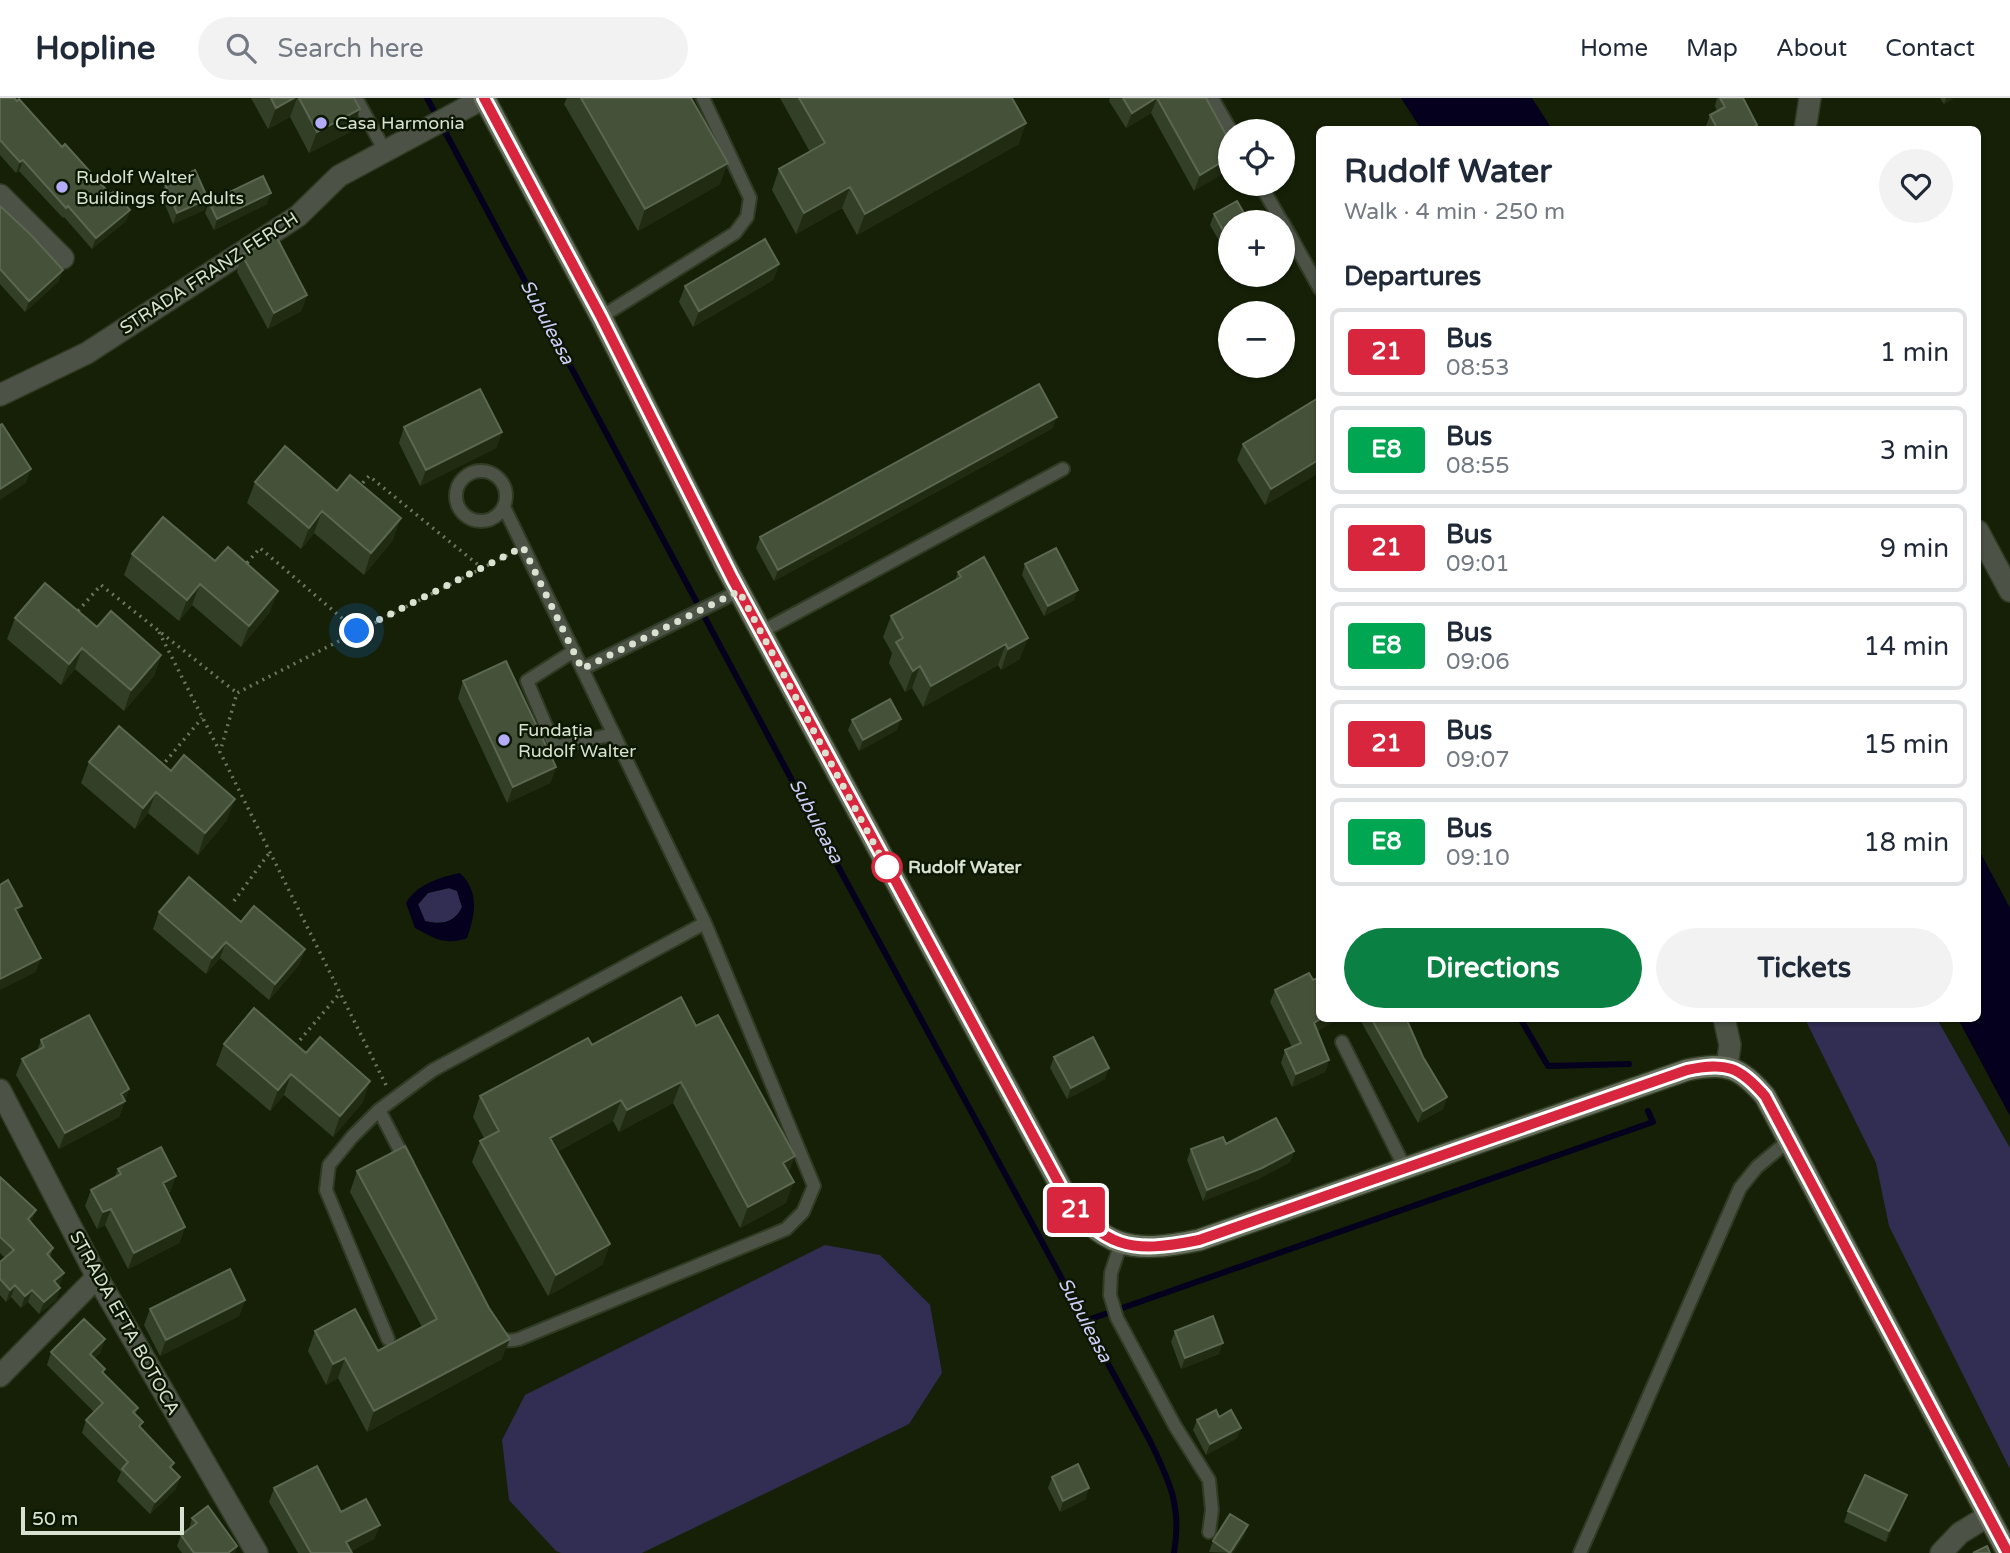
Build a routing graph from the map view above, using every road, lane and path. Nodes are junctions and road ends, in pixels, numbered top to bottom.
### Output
1 (356, 98) edge
2 (484, 98) edge
3 (703, 98) edge
4 (1212, 98) edge
5 (1810, 98) edge
6 (1224, 119) edge
7 (1806, 126) edge
8 (385, 151) junction
9 (0, 195) edge
10 (1295, 246) edge
11 (63, 258) dead end
12 (1316, 282) edge
13 (601, 317) junction
14 (0, 395) edge
15 (1063, 469) dead end
16 (354, 494) edge
17 (504, 507) junction
18 (1981, 537) edge
19 (523, 547) junction
20 (247, 563) edge
21 (482, 568) junction
22 (2010, 591) edge
23 (733, 594) junction
24 (78, 611) edge
25 (158, 630) junction
26 (357, 631) junction
27 (761, 632) junction
28 (573, 651) junction
29 (582, 669) junction
30 (237, 693) junction
31 (202, 718) junction
32 (614, 734) junction
33 (220, 752) junction
34 (161, 767) edge
35 (270, 852) junction
36 (234, 901) dead end
37 (705, 923) junction
38 (340, 993) junction
39 (1725, 1022) edge
40 (300, 1040) dead end
41 (1342, 1042) dead end
42 (1727, 1066) junction
43 (0, 1090) edge
44 (393, 1100) junction
45 (379, 1110) junction
46 (1788, 1141) junction
47 (1405, 1168) junction
48 (416, 1181) edge
49 (1121, 1243) junction
50 (97, 1277) junction
51 (489, 1324) edge
52 (388, 1339) dead end
53 (0, 1376) edge
54 (1988, 1516) junction
55 (1209, 1532) dead end
56 (257, 1553) edge
57 (1580, 1553) edge
58 (1941, 1553) edge
59 (2008, 1553) edge

1 - 8 lane
2 - 8 street, STRADA FRANZ FERCH
2 - 13 street
3 - 13 lane
4 - 6 lane
5 - 7 street
8 - 14 street, STRADA FRANZ FERCH
9 - 11 street
10 - 12 lane
13 - 23 street
15 - 27 lane
16 - 21 path
17 - 17 lane
17 - 19 lane
18 - 22 street
19 - 21 path
19 - 28 lane
20 - 26 path
21 - 26 path
23 - 27 street
23 - 29 lane
24 - 25 path
25 - 30 path
25 - 31 path
26 - 30 path
27 - 49 street
28 - 29 lane
28 - 32 lane
29 - 32 lane
30 - 33 path
31 - 33 path
31 - 34 path
32 - 37 lane
33 - 35 path
35 - 36 path
35 - 38 path
37 - 44 lane
37 - 51 lane
38 - 40 path
38 - 44 path
39 - 42 street
41 - 47 lane
42 - 46 street
42 - 47 street
43 - 50 street, STRADA EFTA BOTOCA
44 - 45 lane
45 - 48 lane
45 - 52 lane
46 - 54 street
46 - 57 lane
47 - 49 street
49 - 55 lane
50 - 53 street
50 - 56 street, STRADA EFTA BOTOCA
54 - 58 street
54 - 59 street

